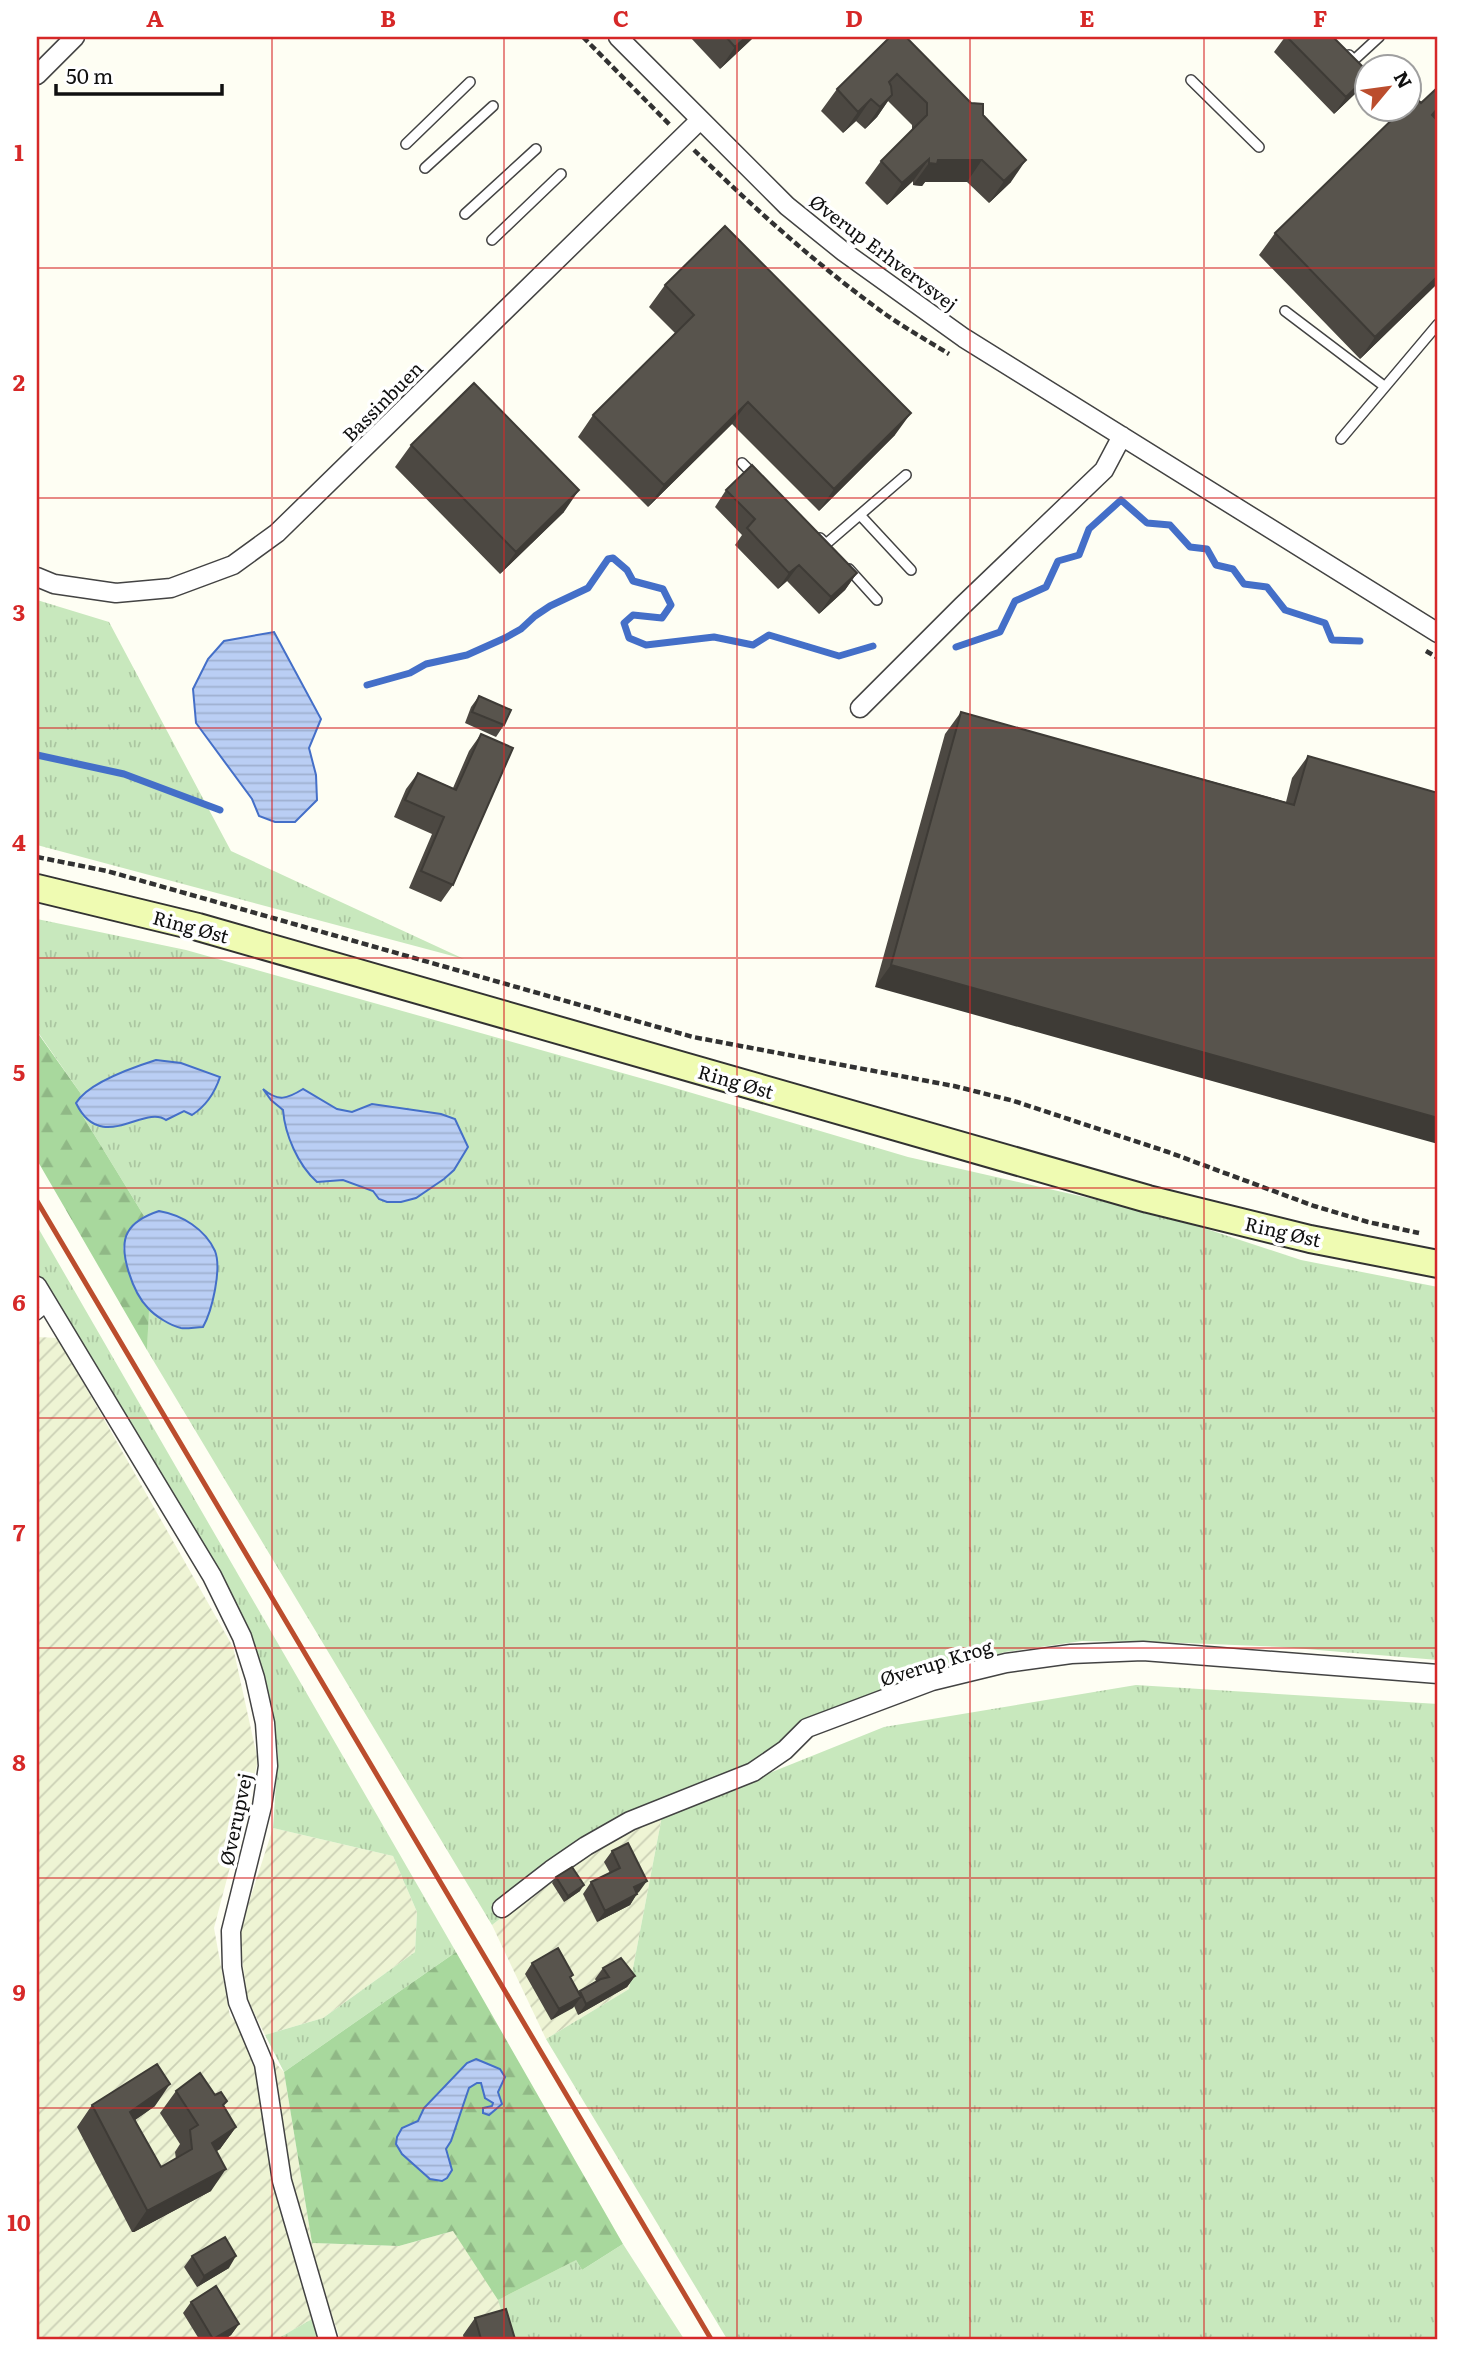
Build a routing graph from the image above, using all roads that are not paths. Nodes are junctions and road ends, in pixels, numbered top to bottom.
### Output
1 (75, 37) edge
2 (618, 37) edge
3 (1379, 37) edge
4 (1338, 45) edge
5 (37, 75) edge
6 (1191, 80) dead end
7 (470, 82) dead end
8 (494, 106) dead end
9 (700, 120) junction
10 (406, 144) dead end
11 (1259, 146) dead end
12 (536, 149) dead end
13 (425, 168) dead end
14 (561, 174) dead end
15 (465, 214) dead end
16 (492, 240) dead end
17 (1285, 311) dead end
18 (1438, 324) edge
19 (1384, 386) junction
20 (1122, 436) junction
21 (1341, 439) dead end
22 (742, 463) dead end
23 (906, 475) dead end
24 (760, 481) edge
25 (860, 515) junction
26 (817, 535) edge
27 (827, 544) junction
28 (835, 553) edge
29 (843, 563) edge
30 (911, 570) dead end
31 (37, 577) edge
32 (877, 600) dead end
33 (1438, 633) edge
34 (860, 708) dead end
35 (37, 888) edge
36 (1438, 1264) edge
37 (37, 1286) edge
38 (43, 1310) edge
39 (1438, 1674) edge
40 (502, 1908) dead end
41 (328, 2339) edge

1 - 5 street
2 - 9 street, Øverup Erhvervsvej
3 - 4 lane
6 - 11 lane
7 - 10 lane
8 - 13 lane
9 - 20 street, Øverup Erhvervsvej
9 - 31 street, Bassinbuen
12 - 15 lane
14 - 16 lane
17 - 19 lane
18 - 19 lane
19 - 21 lane
20 - 33 street, Øverup Erhvervsvej
20 - 34 street
22 - 24 lane
23 - 25 lane
25 - 27 lane
25 - 30 lane
26 - 27 lane
27 - 28 lane
29 - 32 lane
35 - 36 main road, Ring Øst
37 - 38 street, Øverupvej
38 - 41 street, Øverupvej
39 - 40 street, Øverup Krog

